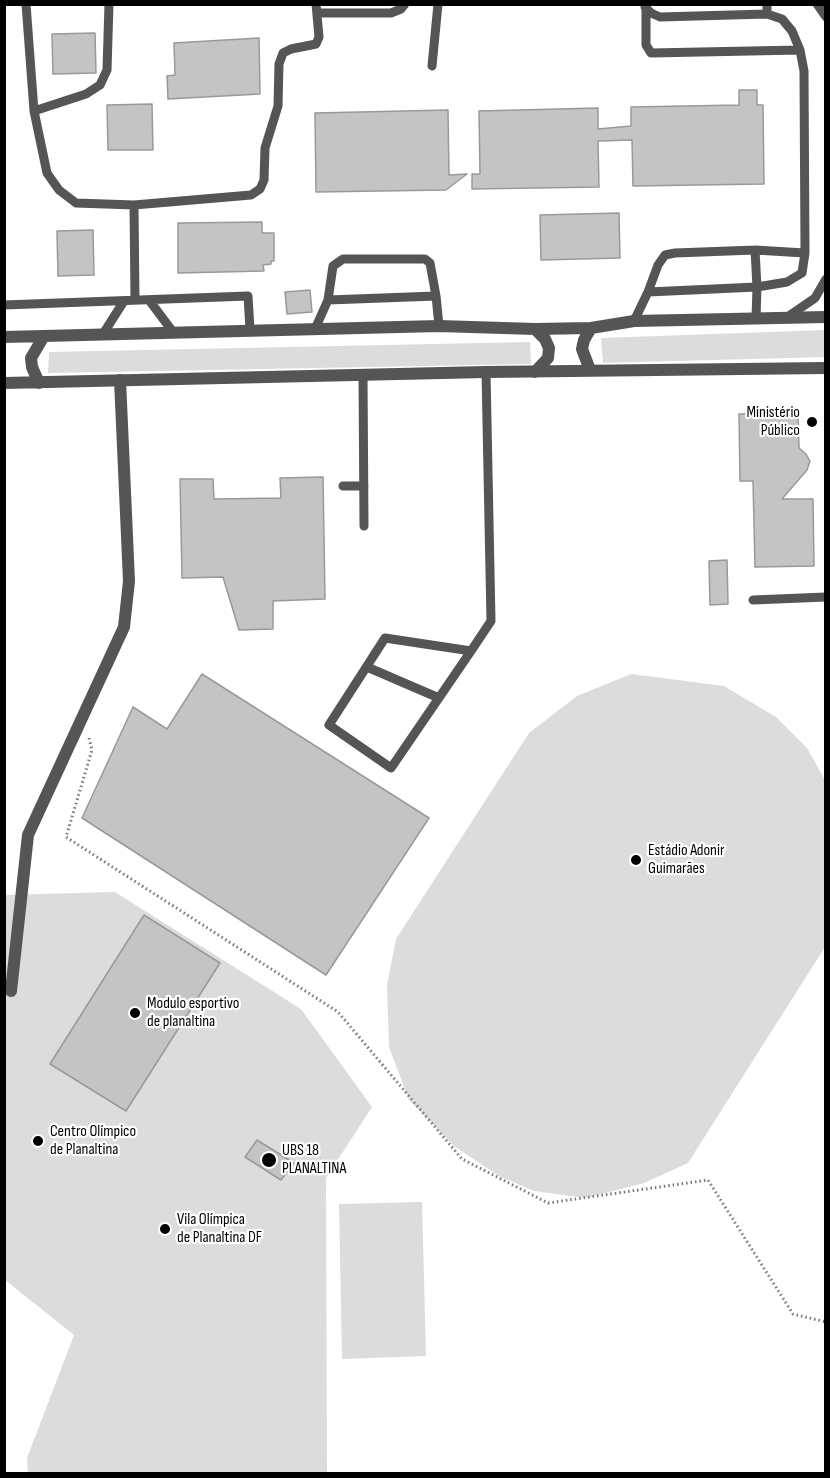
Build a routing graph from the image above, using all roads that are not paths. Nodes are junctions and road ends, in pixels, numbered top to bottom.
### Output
1 (26, 4) edge
2 (109, 4) edge
3 (405, 4) edge
4 (438, 4) edge
5 (817, 4) edge
6 (645, 6) edge
7 (317, 9) edge
8 (767, 9) edge
9 (825, 17) edge
10 (800, 50) junction
11 (432, 66) dead end
12 (34, 111) junction
13 (134, 205) junction
14 (755, 250) junction
15 (806, 253) junction
16 (825, 279) edge
17 (757, 287) junction
18 (648, 292) junction
19 (436, 296) junction
20 (135, 300) junction
21 (149, 300) junction
22 (328, 300) junction
23 (124, 301) junction
24 (4, 305) edge
25 (825, 317) edge
26 (756, 318) junction
27 (786, 318) junction
28 (634, 321) junction
29 (439, 326) junction
30 (591, 327) junction
31 (315, 329) junction
32 (535, 329) junction
33 (250, 330) junction
34 (174, 332) junction
35 (103, 334) junction
36 (44, 336) junction
37 (4, 337) edge
38 (825, 368) edge
39 (590, 370) junction
40 (486, 372) junction
41 (535, 372) junction
42 (363, 374) junction
43 (120, 380) junction
44 (4, 383) edge
45 (39, 383) junction
46 (344, 486) dead end
47 (364, 486) junction
48 (364, 526) dead end
49 (825, 597) edge
50 (753, 600) dead end
51 (471, 651) junction
52 (367, 667) junction
53 (439, 698) junction
54 (11, 991) dead end

1 - 12 lane
2 - 12 lane
3 - 7 lane
4 - 11 lane
5 - 9 lane
6 - 8 lane
6 - 10 lane
7 - 13 lane
8 - 10 lane
10 - 15 lane
12 - 13 lane
13 - 20 lane
14 - 15 lane
14 - 17 lane
14 - 18 lane
15 - 17 lane
16 - 27 lane
17 - 18 lane
17 - 26 lane
18 - 28 lane
19 - 22 lane
19 - 22 lane
19 - 29 lane
20 - 21 lane
20 - 23 lane
21 - 33 lane
21 - 34 lane
22 - 31 lane
23 - 24 lane
23 - 35 lane
25 - 27 street
26 - 27 street
26 - 28 street
28 - 30 street
29 - 31 street
29 - 32 street
30 - 32 street
30 - 39 street
31 - 33 street
32 - 41 street
33 - 34 street
34 - 35 street
35 - 36 street
36 - 37 street
36 - 45 street
38 - 39 street
39 - 41 street
40 - 41 street
40 - 42 street
40 - 51 lane
42 - 43 street
42 - 47 lane
43 - 45 street
43 - 54 street
44 - 45 street
46 - 47 lane
47 - 48 lane
49 - 50 lane
51 - 52 lane
51 - 53 lane
52 - 53 lane
52 - 53 lane

